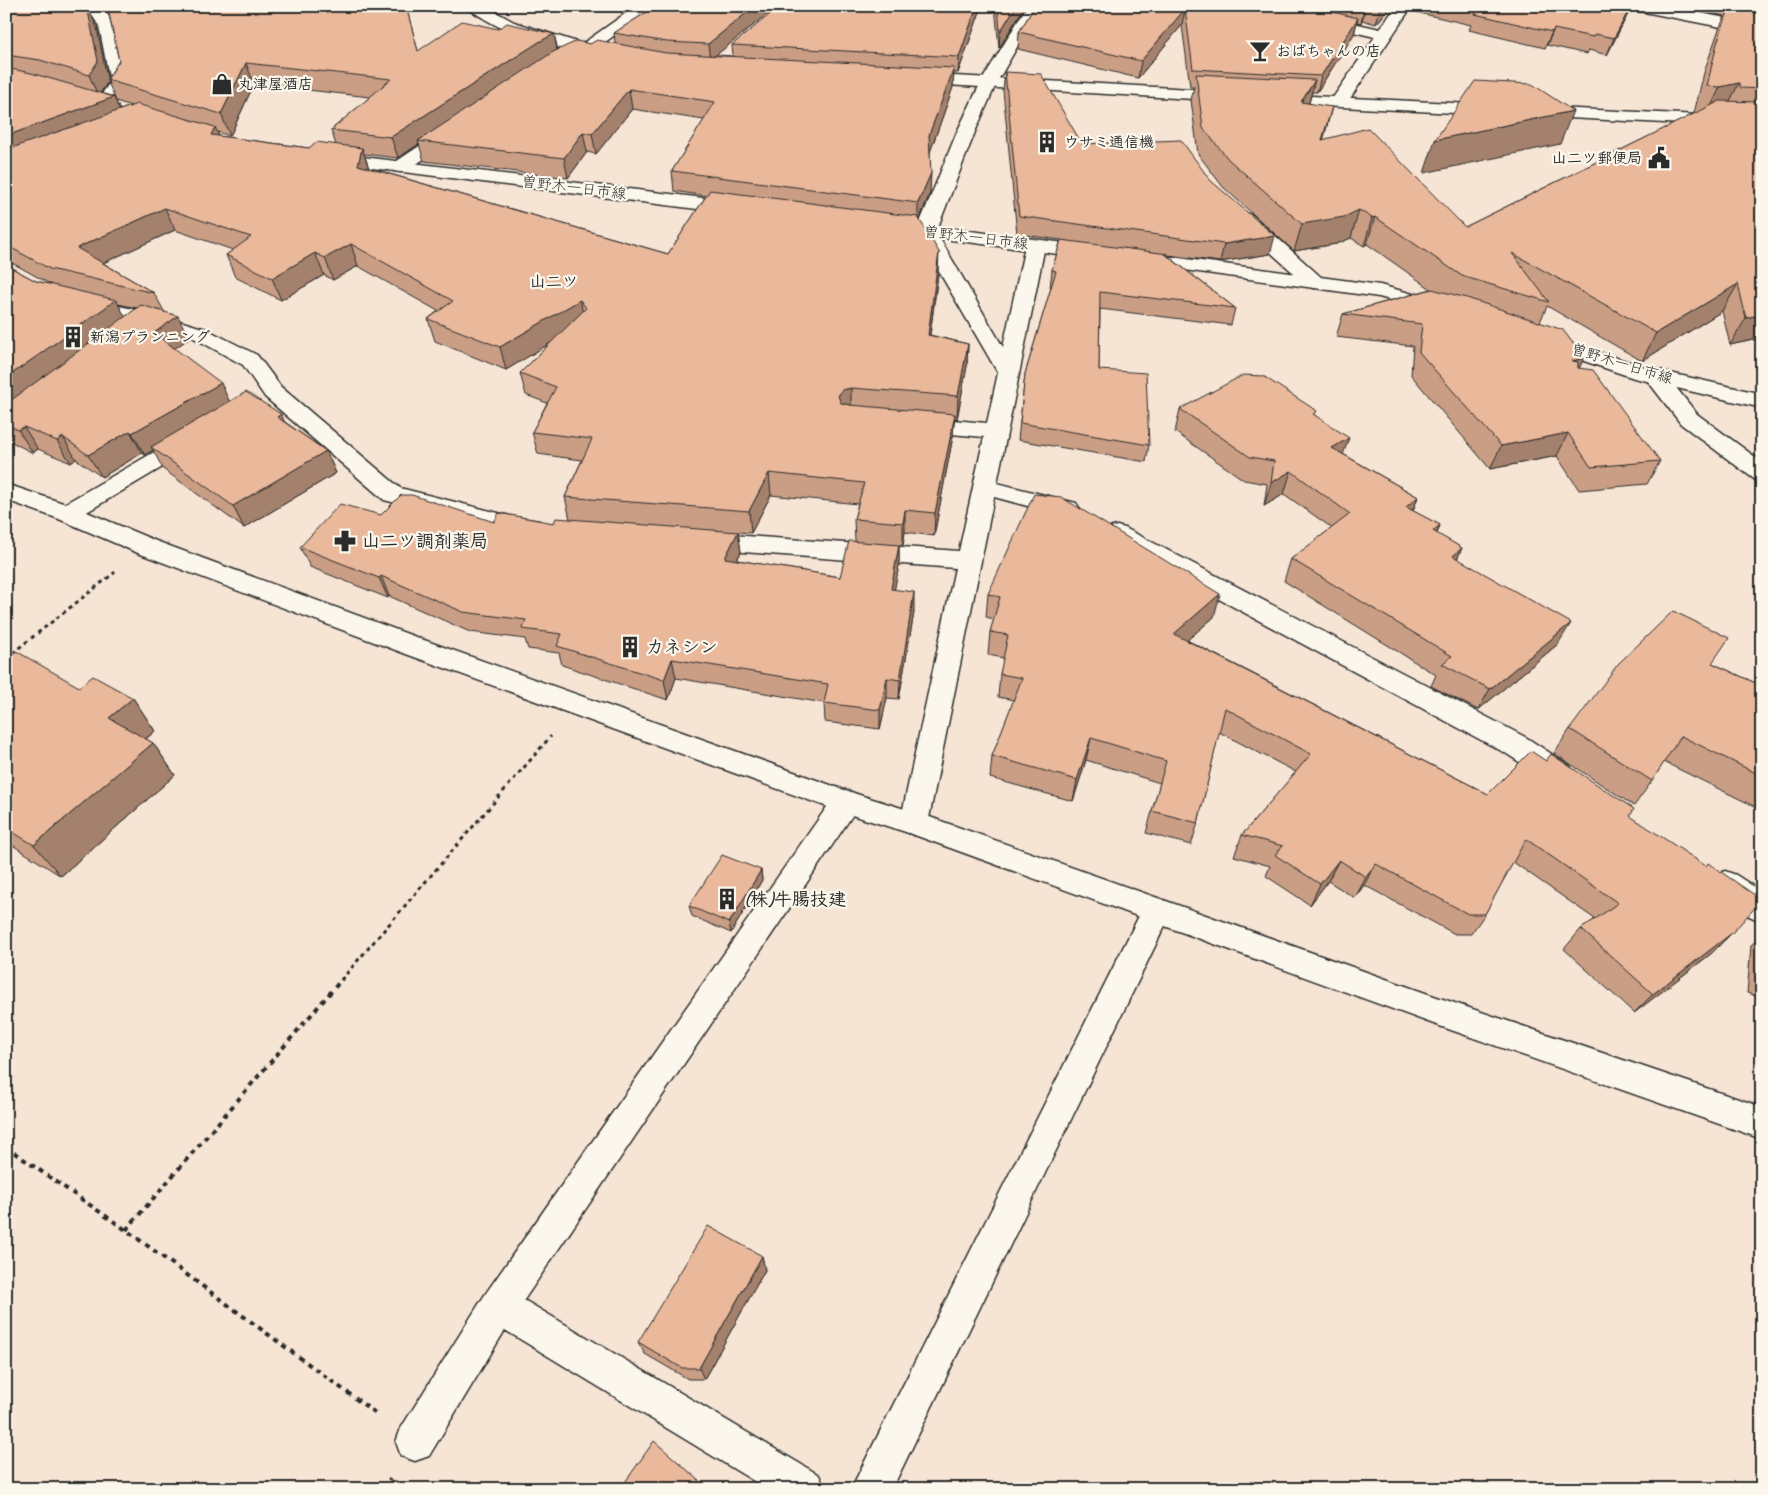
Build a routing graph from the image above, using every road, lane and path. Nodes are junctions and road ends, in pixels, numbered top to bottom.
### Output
1 (94, 6) edge
2 (473, 6) edge
3 (647, 6) edge
4 (1036, 6) edge
5 (1258, 6) edge
6 (1404, 6) edge
7 (1639, 6) edge
8 (124, 21) edge
9 (106, 25) junction
10 (1762, 30) edge
11 (1385, 34) junction
12 (584, 50) junction
13 (622, 56) edge
14 (550, 67) edge
15 (903, 78) edge
16 (989, 82) junction
17 (1339, 102) junction
18 (123, 110) edge
19 (1762, 123) edge
20 (463, 125) edge
21 (311, 156) edge
22 (400, 167) junction
23 (1229, 205) edge
24 (754, 210) edge
25 (869, 225) edge
26 (926, 232) junction
27 (1034, 246) junction
28 (1315, 282) junction
29 (66, 300) edge
30 (1456, 312) edge
31 (149, 318) junction
32 (125, 336) edge
33 (1531, 336) edge
34 (1008, 373) junction
35 (1655, 376) junction
36 (1762, 401) edge
37 (900, 423) edge
38 (996, 430) junction
39 (204, 432) edge
40 (1762, 474) edge
41 (984, 487) junction
42 (6, 492) edge
43 (67, 513) junction
44 (553, 528) edge
45 (678, 538) edge
46 (147, 547) junction
47 (969, 560) junction
48 (6, 658) edge
49 (578, 706) junction
50 (1582, 789) edge
51 (846, 802) junction
52 (914, 823) junction
53 (1705, 870) edge
54 (1762, 908) edge
55 (1157, 911) junction
56 (1762, 1123) edge
57 (6, 1147) edge
58 (126, 1230) junction
59 (499, 1306) junction
60 (416, 1442) joint
61 (805, 1489) edge
62 (871, 1489) edge

1 - 9 street
2 - 12 street
3 - 12 street
4 - 16 street
5 - 11 street
6 - 11 street
7 - 10 street
8 - 9 street
9 - 18 street
11 - 17 street
12 - 13 street
12 - 14 street
15 - 16 street
16 - 17 street
16 - 26 street
17 - 19 street
20 - 22 street
21 - 22 street, 曽野木一日市線
22 - 24 street, 曽野木一日市線
23 - 28 street
25 - 26 street, 曽野木一日市線
26 - 27 street, 曽野木一日市線
26 - 34 street
27 - 28 street, 曽野木一日市線
27 - 34 street
28 - 30 street, 曽野木一日市線
29 - 31 street
31 - 32 street
31 - 44 street
33 - 35 street, 曽野木一日市線
34 - 38 street
35 - 36 street, 曽野木一日市線
35 - 40 street
37 - 38 street
38 - 41 street
39 - 43 street
41 - 47 street
41 - 50 street
42 - 43 street
43 - 46 street
45 - 47 street
46 - 48 path
46 - 49 street
47 - 52 street
49 - 51 street
49 - 58 path
51 - 52 street
51 - 59 street
52 - 55 street
53 - 54 street
55 - 56 street
55 - 62 street
57 - 58 path
58 - 60 path
59 - 60 street
59 - 61 street

